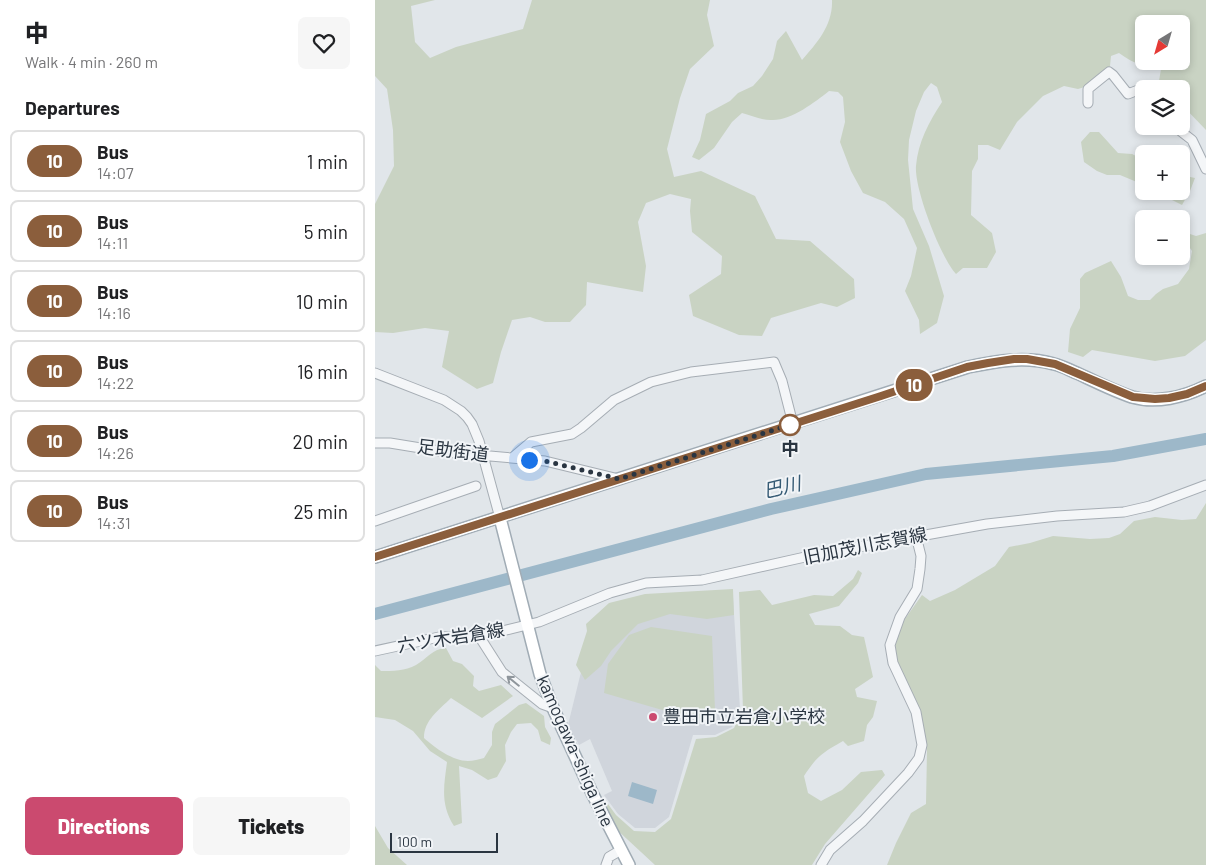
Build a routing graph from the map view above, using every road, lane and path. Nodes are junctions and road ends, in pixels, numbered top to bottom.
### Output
1 (1135, 91) edge
2 (1088, 103) dead end
3 (1185, 135) edge
4 (1206, 169) edge
5 (375, 373) edge
6 (1206, 386) edge
7 (793, 424) junction
8 (375, 443) edge
9 (483, 456) junction
10 (512, 458) junction
11 (619, 479) junction
12 (1206, 485) edge
13 (476, 486) dead end
14 (500, 518) junction
15 (375, 521) edge
16 (916, 536) junction
17 (375, 557) edge
18 (526, 621) junction
19 (479, 636) junction
20 (375, 651) edge
21 (553, 708) junction
22 (621, 850) junction
23 (606, 865) edge
24 (629, 865) edge
25 (821, 865) edge

1 - 2 street
3 - 4 street
5 - 9 street
6 - 7 main road
7 - 10 street
7 - 11 main road
8 - 9 street, 足助街道
9 - 10 street, 足助街道
9 - 14 street
10 - 11 street, 足助街道
11 - 14 main road
12 - 16 street, 旧加茂川志賀線
13 - 15 street
14 - 17 main road
14 - 18 main road, kamogawa-shiga line
16 - 18 street, 旧加茂川志賀線
16 - 25 street
18 - 19 street, 六ツ木岩倉線
18 - 21 main road, kamogawa-shiga line
19 - 20 street, 六ツ木岩倉線
21 -> 19 street
21 - 22 main road, kamogawa-shiga line
22 - 23 street
22 - 24 main road, kamogawa-shiga line

